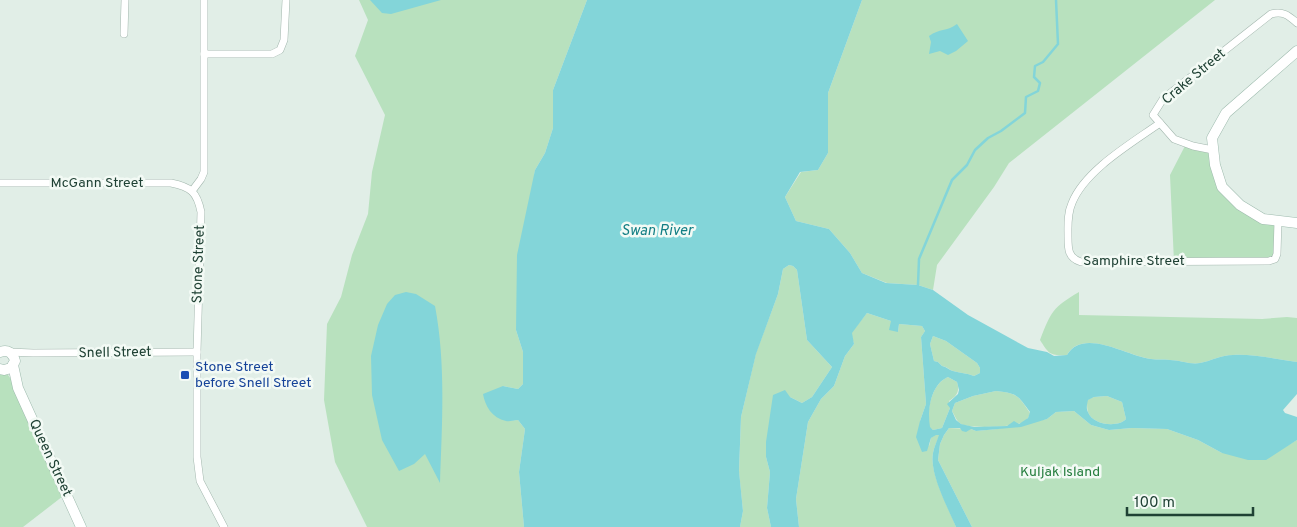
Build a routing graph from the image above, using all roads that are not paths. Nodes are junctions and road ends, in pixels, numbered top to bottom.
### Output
1 (125, 0) edge
2 (204, 0) edge
3 (286, 0) edge
4 (1297, 23) edge
5 (124, 34) dead end
6 (1296, 53) edge
7 (204, 54) junction
8 (1160, 122) junction
9 (1213, 150) junction
10 (0, 183) edge
11 (192, 191) junction
12 (1278, 221) junction
13 (1297, 223) edge
14 (4, 350) edge
15 (197, 352) junction
16 (33, 354) junction
17 (14, 363) junction
18 (2, 370) edge
19 (18, 388) junction
20 (82, 527) edge
21 (224, 527) edge

1 - 5 street
2 - 7 street
3 - 7 street
4 - 8 street, Crake Street
6 - 9 street
7 - 11 street
8 - 9 street, Crake Street
8 - 12 street, Samphire Street
9 - 12 street
10 - 11 street, McGann Street
11 - 15 street, Stone Street
12 - 13 street
14 - 16 street, Snell Street
14 - 17 street, Queen Street
15 - 16 street, Snell Street
15 - 21 street, Stone Street
16 - 17 street, Snell Street
17 - 18 street
17 - 19 street, Queen Street
18 - 19 street, Queen Street
19 - 20 street, Queen Street

